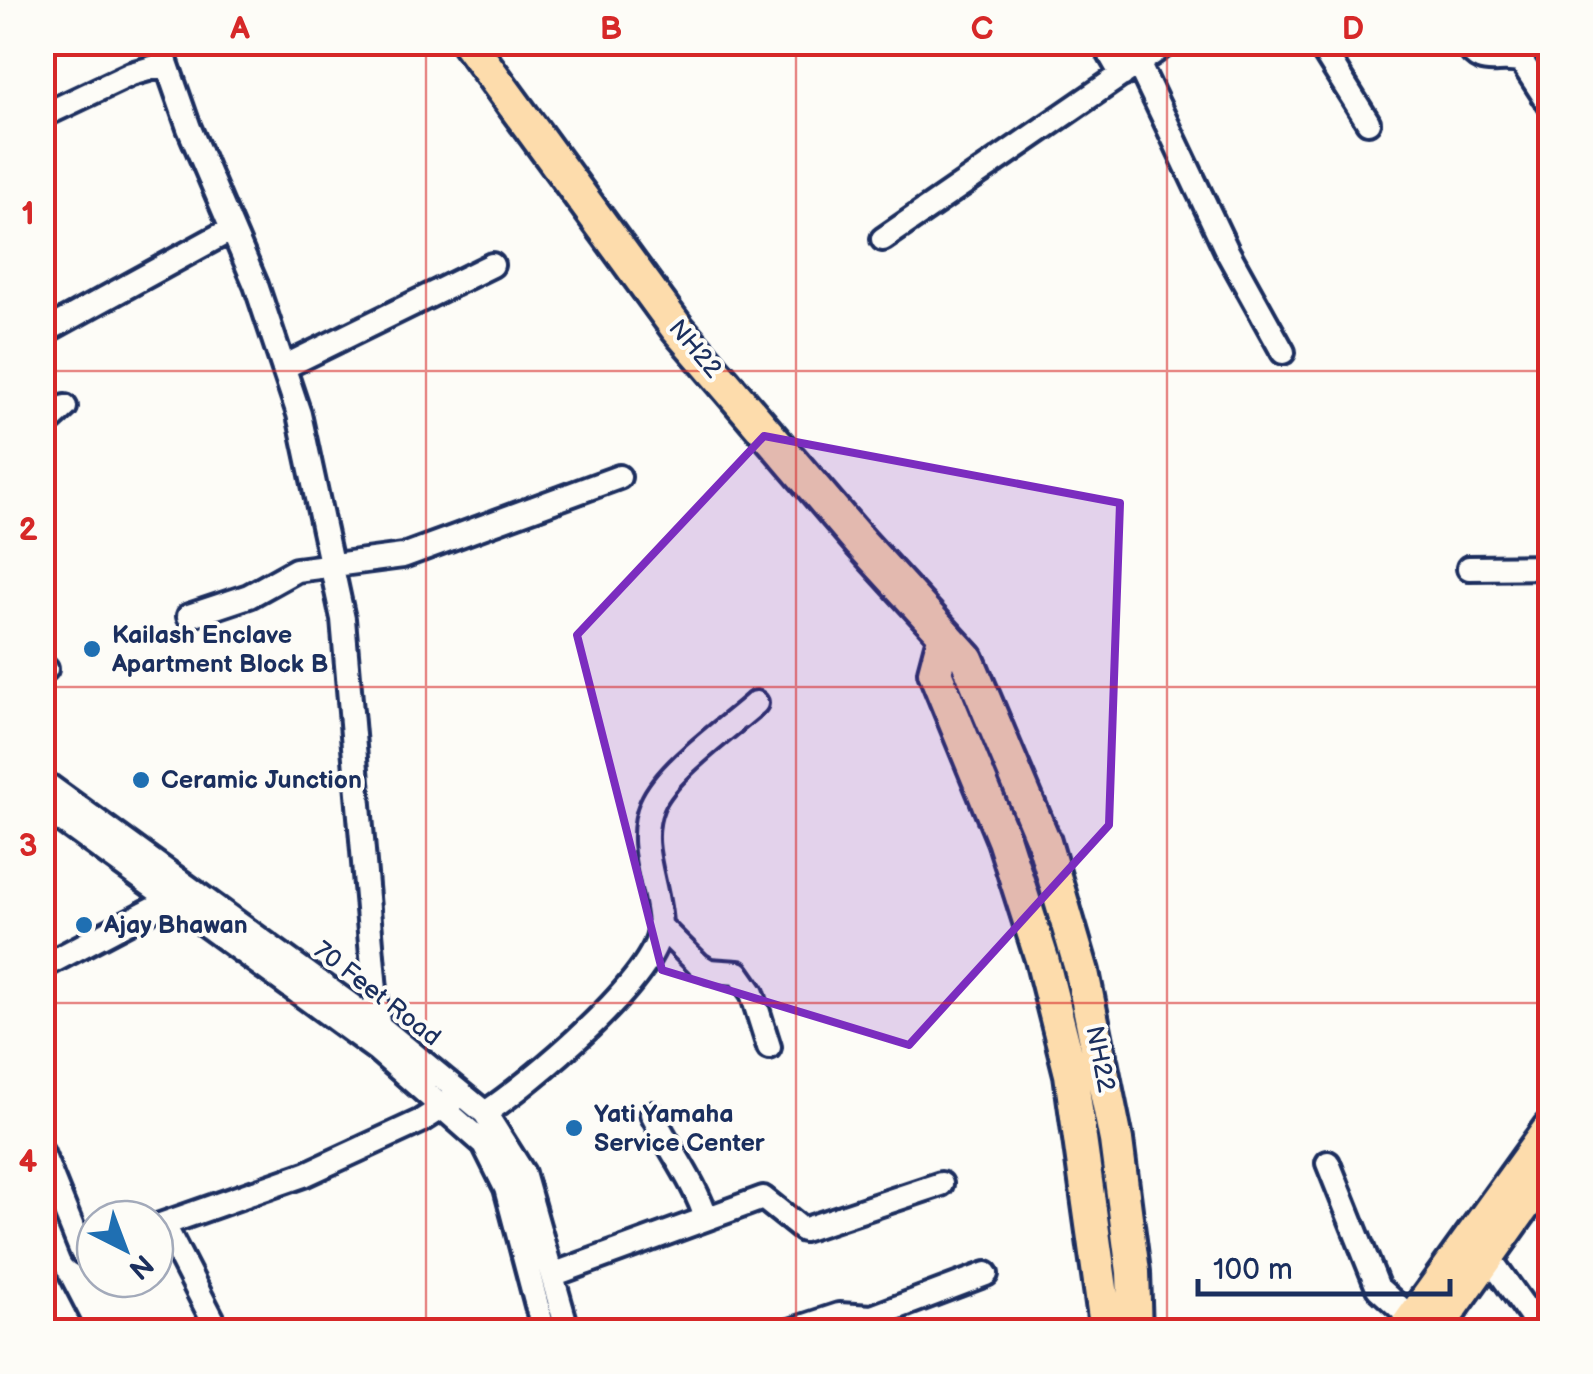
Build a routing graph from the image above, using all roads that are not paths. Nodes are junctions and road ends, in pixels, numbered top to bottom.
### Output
1 (468, 42) edge
2 (1103, 42) edge
3 (1169, 42) edge
4 (1318, 42) edge
5 (1465, 42) edge
6 (162, 53) edge
7 (1130, 69) junction
8 (1550, 105) edge
9 (42, 116) edge
10 (1368, 122) dead end
11 (232, 229) junction
12 (883, 240) dead end
13 (492, 265) dead end
14 (42, 333) edge
15 (1283, 352) dead end
16 (286, 366) junction
17 (65, 408) dead end
18 (42, 428) edge
19 (619, 476) dead end
20 (332, 563) junction
21 (1550, 567) edge
22 (1470, 568) dead end
23 (189, 616) dead end
24 (944, 638) junction
25 (756, 703) dead end
26 (42, 782) edge
27 (42, 806) edge
28 (181, 894) junction
29 (660, 926) junction
30 (42, 967) edge
31 (378, 1025) junction
32 (768, 1047) dead end
33 (376, 1050) junction
34 (453, 1102) junction
35 (485, 1114) junction
36 (652, 1114) dead end
37 (1550, 1128) edge
38 (42, 1154) edge
39 (1328, 1163) dead end
40 (1550, 1169) edge
41 (942, 1184) dead end
42 (706, 1218) junction
43 (175, 1221) edge
44 (75, 1222) edge
45 (175, 1253) edge
46 (75, 1256) edge
47 (1488, 1256) junction
48 (42, 1272) edge
49 (552, 1274) junction
50 (986, 1274) dead end
51 (855, 1323) edge
52 (1418, 1329) edge
53 (72, 1332) edge
54 (219, 1332) edge
55 (544, 1332) edge
56 (568, 1332) edge
57 (787, 1332) edge
58 (1106, 1332) edge
59 (1135, 1332) edge
60 (1542, 1332) edge

1 - 24 highway, NH22
2 - 7 street
3 - 7 street
4 - 10 street
5 - 8 street
6 - 9 street
6 - 11 street
7 - 12 street
7 - 15 street
11 - 14 street
11 - 16 street
13 - 16 street
16 - 20 street
17 - 18 street
19 - 20 street
20 - 23 street
20 - 31 street
21 - 22 street
24 - 58 highway, NH22
24 - 59 highway, NH22
25 - 29 street
26 - 28 street, 70 Feet Road
27 - 28 street, 70 Feet Road
28 - 30 street
28 - 31 street, 70 Feet Road
28 - 33 street, 70 Feet Road
29 - 32 street
29 - 35 street
31 - 33 street
31 - 34 street, 70 Feet Road
33 - 34 street, 70 Feet Road
34 - 35 street, 70 Feet Road
34 - 43 street
34 - 55 street, 70 Feet Road
35 - 49 street, 70 Feet Road
36 - 42 street
37 - 52 highway
38 - 44 street
39 - 52 street
40 - 47 highway
41 - 42 street
42 - 49 street
45 - 54 street
46 - 48 street
47 - 52 highway
47 - 60 street
48 - 53 street
49 - 56 street, 70 Feet Road
50 - 51 street
51 - 57 street

